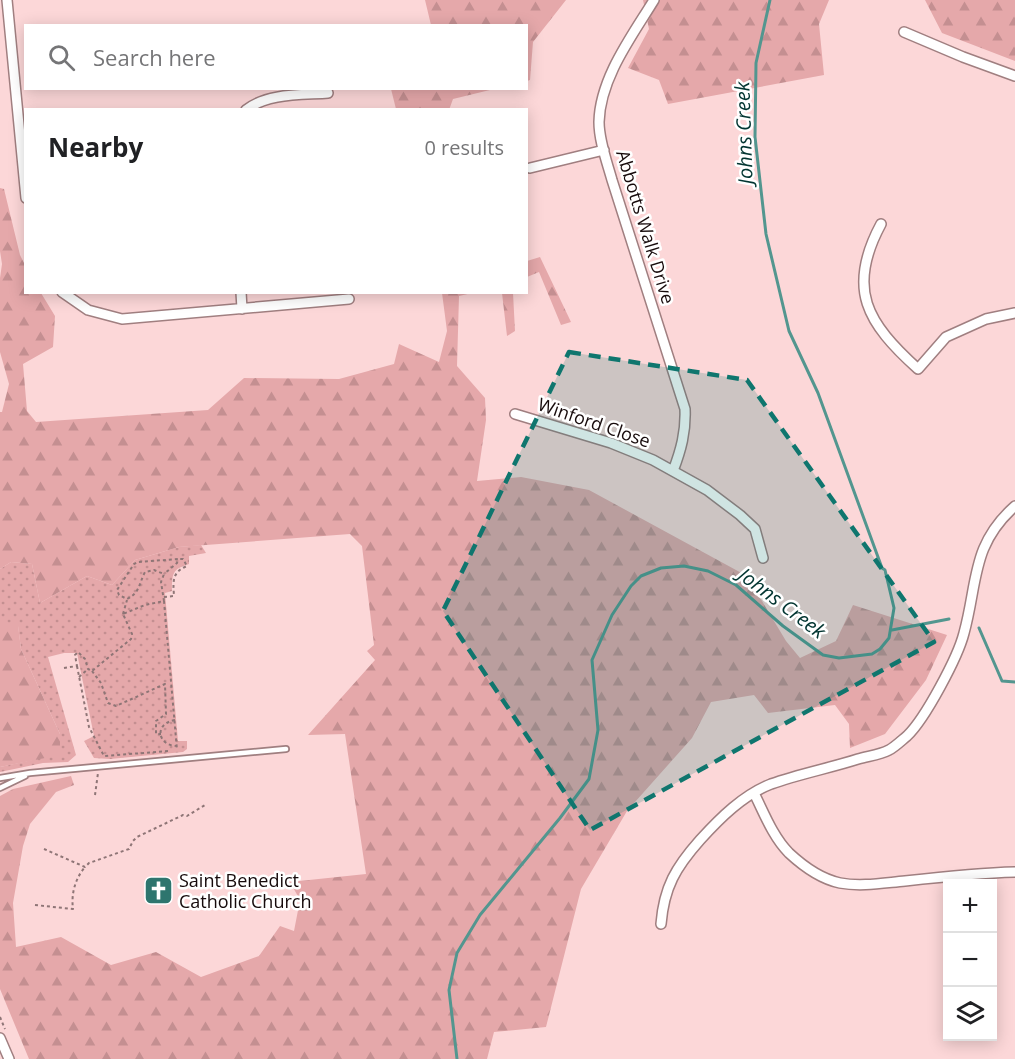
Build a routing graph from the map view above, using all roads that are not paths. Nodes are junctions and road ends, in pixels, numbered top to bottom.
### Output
1 (6, 0) edge
2 (654, 0) edge
3 (904, 32) dead end
4 (1015, 76) edge
5 (328, 93) dead end
6 (249, 108) edge
7 (604, 150) junction
8 (530, 168) dead end
9 (24, 178) edge
10 (881, 224) dead end
11 (65, 294) edge
12 (241, 294) edge
13 (349, 299) dead end
14 (242, 309) junction
15 (1015, 313) edge
16 (515, 414) dead end
17 (673, 471) junction
18 (1015, 506) edge
19 (763, 558) dead end
20 (286, 749) dead end
21 (30, 773) junction
22 (0, 778) edge
23 (0, 788) edge
24 (754, 793) junction
25 (1015, 872) edge
26 (661, 924) dead end
27 (0, 1038) edge
28 (9, 1059) edge

1 - 9 street
2 - 7 street, Abbotts Walk Drive
3 - 4 street
5 - 6 street
7 - 8 street
7 - 17 street, Abbotts Walk Drive
10 - 15 street
11 - 14 street
12 - 14 street
13 - 14 street
16 - 17 street, Winford Close
17 - 19 street, Winford Close
18 - 24 street
20 - 21 lane
21 - 22 lane
21 - 23 lane
24 - 25 street
24 - 26 street
27 - 28 street

